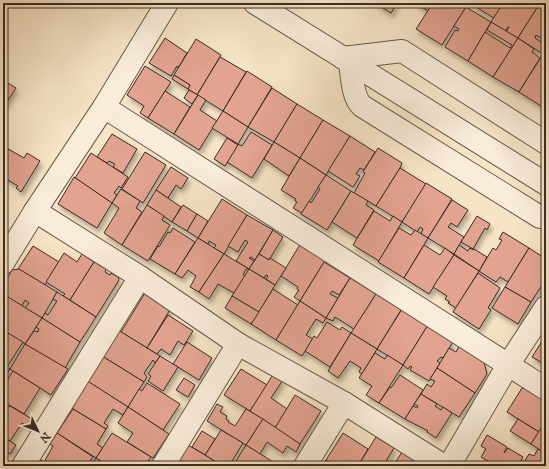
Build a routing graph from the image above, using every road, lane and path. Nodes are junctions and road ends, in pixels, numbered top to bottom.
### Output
1 (167, 3) edge
2 (261, 5) edge
3 (346, 60) junction
4 (104, 107) junction
5 (546, 143) edge
6 (546, 184) edge
7 (34, 211) junction
8 (546, 217) edge
9 (3, 263) edge
10 (140, 277) junction
11 (546, 307) edge
12 (238, 344) junction
13 (508, 365) junction
14 (546, 388) edge
15 (344, 403) junction
16 (23, 466) edge
17 (163, 466) edge
18 (305, 466) edge
19 (444, 466) edge
20 (449, 466) edge

1 - 4 street
2 - 3 street
3 - 5 street
3 - 6 street
3 - 8 street
4 - 7 street
4 - 13 street
7 - 9 street
7 - 10 street
10 - 12 street
10 - 16 street
11 - 13 street
12 - 15 street
12 - 17 street
13 - 14 street
13 - 20 street
15 - 18 street
15 - 19 street

